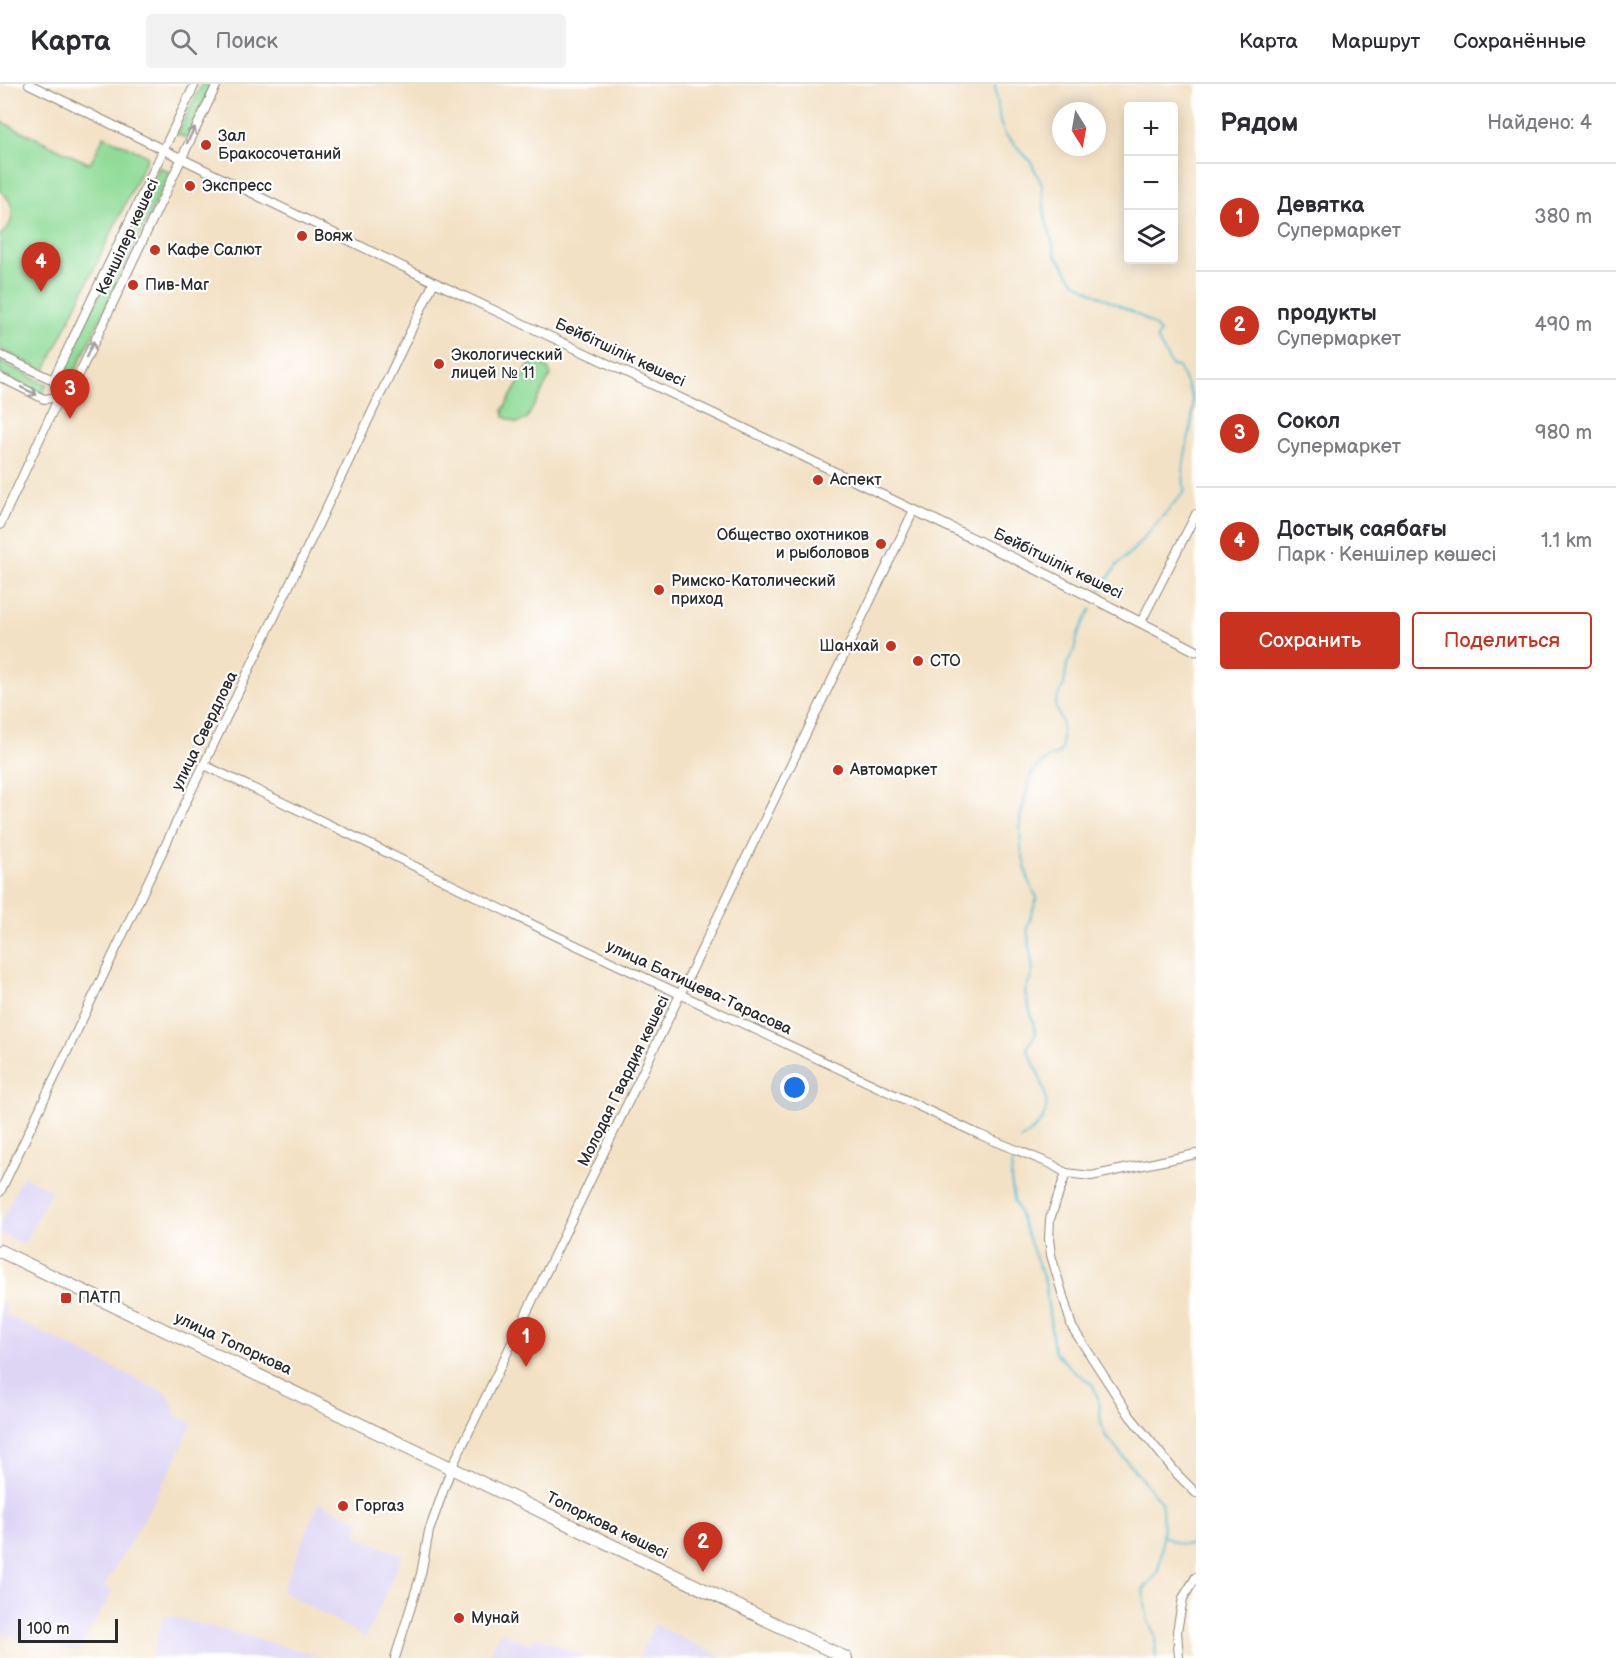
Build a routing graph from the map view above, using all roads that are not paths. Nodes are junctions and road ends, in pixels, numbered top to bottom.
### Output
1 (29, 84) edge
2 (195, 84) edge
3 (217, 84) edge
4 (163, 149) junction
5 (180, 158) junction
6 (434, 282) junction
7 (0, 355) edge
8 (0, 377) edge
9 (53, 380) junction
10 (59, 397) junction
11 (914, 510) junction
12 (1196, 514) edge
13 (0, 525) edge
14 (1141, 622) junction
15 (1196, 651) edge
16 (204, 765) junction
17 (681, 993) junction
18 (1196, 1154) edge
19 (1066, 1173) junction
20 (0, 1192) edge
21 (0, 1251) edge
22 (451, 1469) junction
23 (1196, 1493) edge
24 (1196, 1577) edge
25 (395, 1658) edge
26 (846, 1658) edge
27 (1179, 1658) edge

1 - 4 street, Бейбітшілік көшесі
2 - 4 street, Кеншілер көшесі
5 -> 3 street, Кеншілер көшесі
4 - 5 street, Бейбітшілік көшесі
4 - 9 street, Кеншілер көшесі
5 - 6 street, Бейбітшілік көшесі
10 -> 5 street, Кеншілер көшесі
6 - 11 street, Бейбітшілік көшесі
6 - 16 street, улица Свердлова
7 - 9 street
8 -> 10 street
9 - 10 street
10 - 13 street, Кеншілер көшесі
11 - 14 street, Бейбітшілік көшесі
11 - 17 street, Молодая Гвардия көшесі
12 - 14 street
14 - 15 street, Бейбітшілік көшесі
16 - 17 street, улица Батищева-Тарасова
16 - 20 street, улица Свердлова
17 - 19 street, улица Батищева-Тарасова
17 - 22 street, Молодая Гвардия көшесі
18 - 19 street, улица Батищева-Тарасова
19 - 23 street
21 - 22 highway, улица Топоркова
22 - 25 street, Молодая Гвардия көшесі
22 - 26 highway, Топоркова көшесі
24 - 27 street

